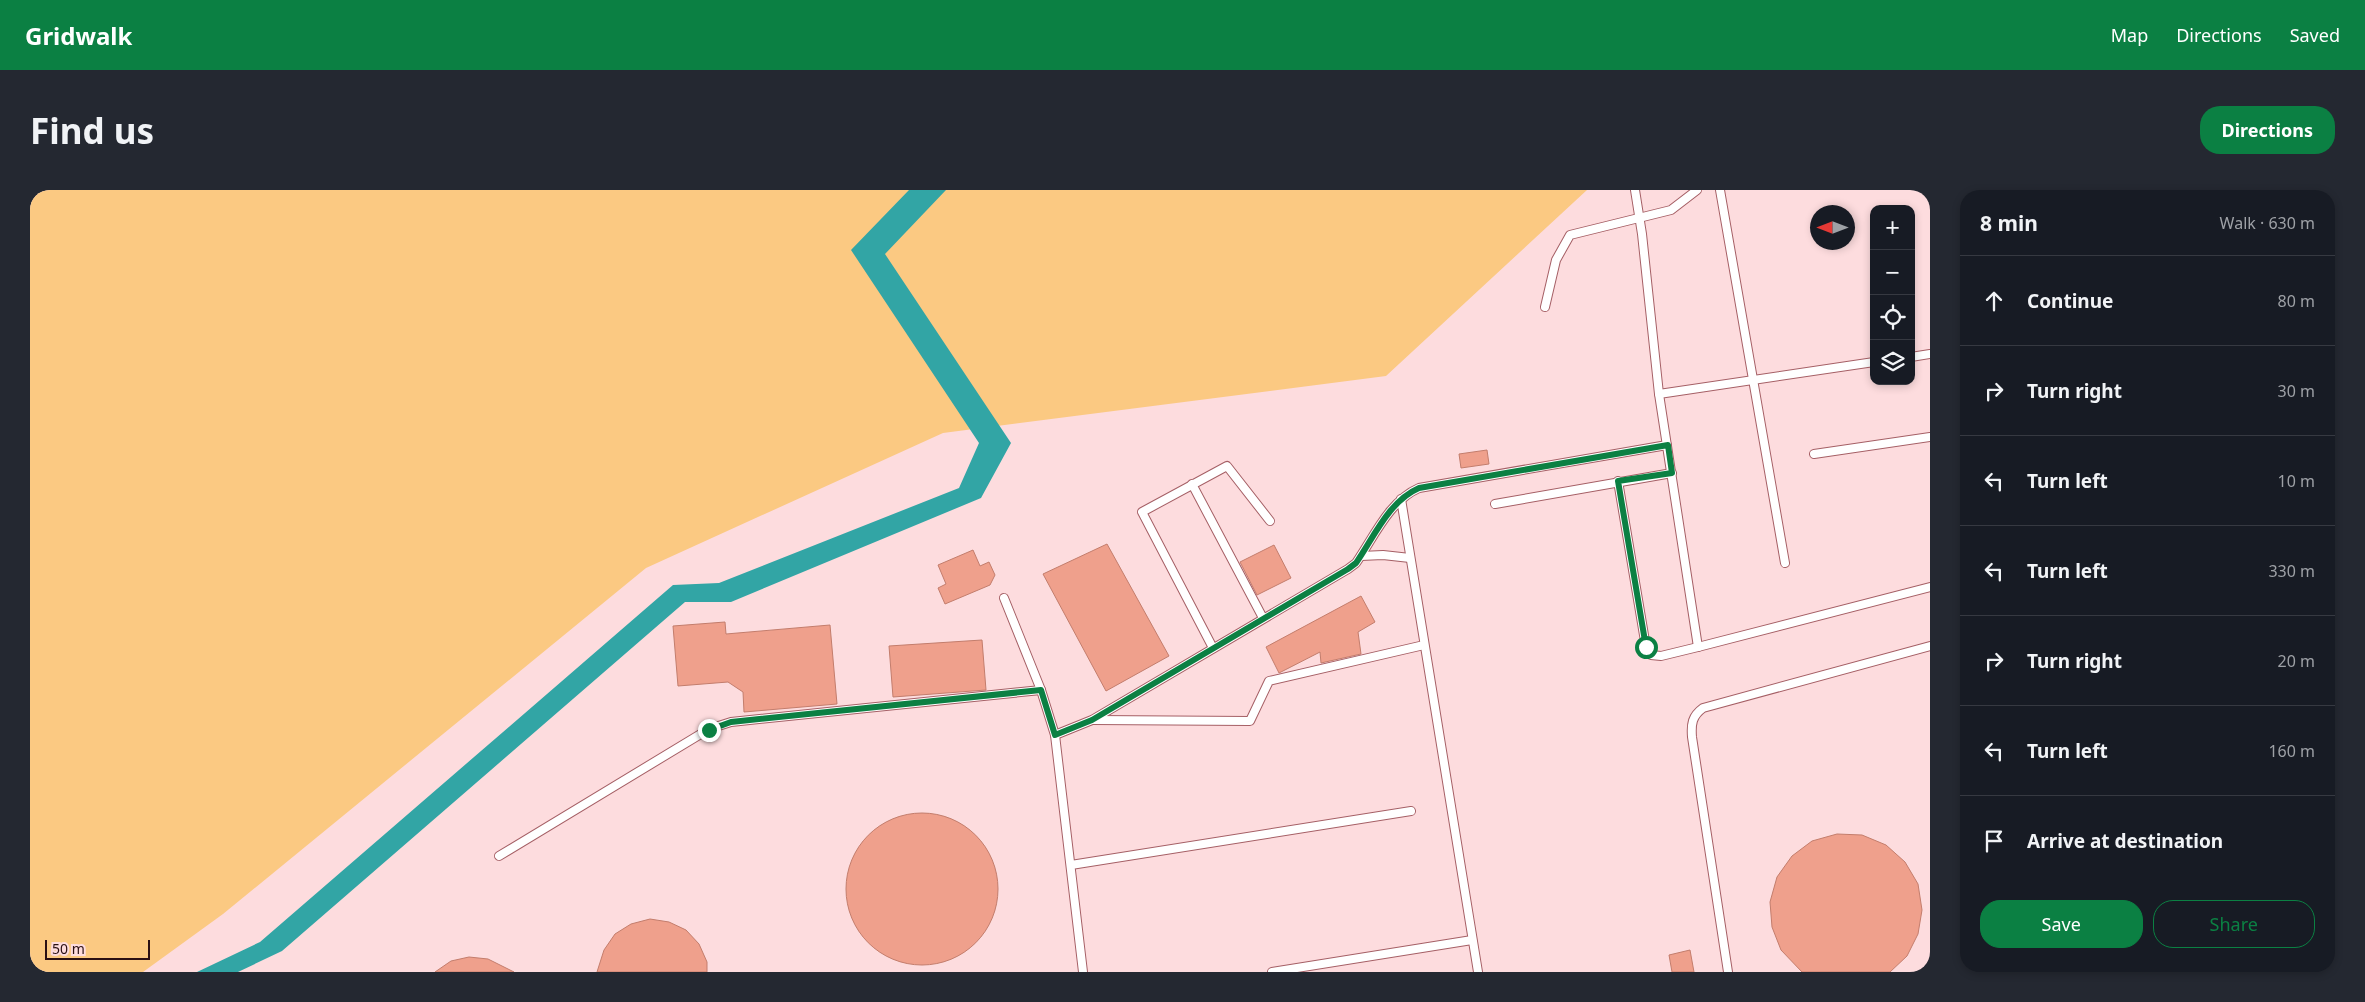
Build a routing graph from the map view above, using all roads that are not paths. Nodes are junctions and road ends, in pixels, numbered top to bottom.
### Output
1 (1635, 190) edge
2 (1696, 190) edge
3 (1720, 190) edge
4 (1639, 219) junction
5 (1545, 307) dead end
6 (1930, 354) edge
7 (1915, 356) edge
8 (1870, 363) edge
9 (1753, 380) junction
10 (1659, 394) junction
11 (1930, 437) edge
12 (1668, 445) junction
13 (1814, 454) dead end
14 (1672, 473) junction
15 (1618, 481) junction
16 (1192, 484) junction
17 (1401, 499) junction
18 (1496, 504) dead end
19 (1270, 521) dead end
20 (1361, 556) junction
21 (1410, 558) junction
22 (1784, 563) dead end
23 (1930, 587) edge
24 (1004, 598) dead end
25 (1263, 618) junction
26 (1424, 646) junction
27 (1930, 646) edge
28 (1698, 647) junction
29 (1213, 648) junction
30 (1041, 690) junction
31 (1092, 720) junction
32 (1055, 735) junction
33 (1411, 811) dead end
34 (499, 856) dead end
35 (1070, 865) junction
36 (1472, 940) junction
37 (1083, 972) edge
38 (1272, 972) edge
39 (1478, 972) edge
40 (1728, 972) edge

1 - 4 lane
2 - 4 lane
3 - 9 lane
4 - 5 lane
4 - 10 lane
6 - 7 lane
8 - 9 lane
9 - 10 lane
9 - 22 lane
10 - 12 lane
11 - 13 lane
12 - 14 lane
12 - 17 lane
14 - 15 lane
14 - 28 lane
15 - 18 lane
15 - 28 lane
16 - 19 lane
16 - 25 lane
16 - 29 lane
17 - 20 lane
17 - 21 lane
20 - 21 lane
20 - 25 lane
21 - 26 lane
23 - 28 lane
24 - 30 lane
25 - 29 lane
26 - 31 lane
26 - 36 lane
27 - 40 lane
29 - 31 lane
30 - 32 lane
30 - 34 lane
31 - 32 lane
32 - 35 lane
33 - 35 lane
35 - 37 lane
36 - 38 lane
36 - 39 lane

